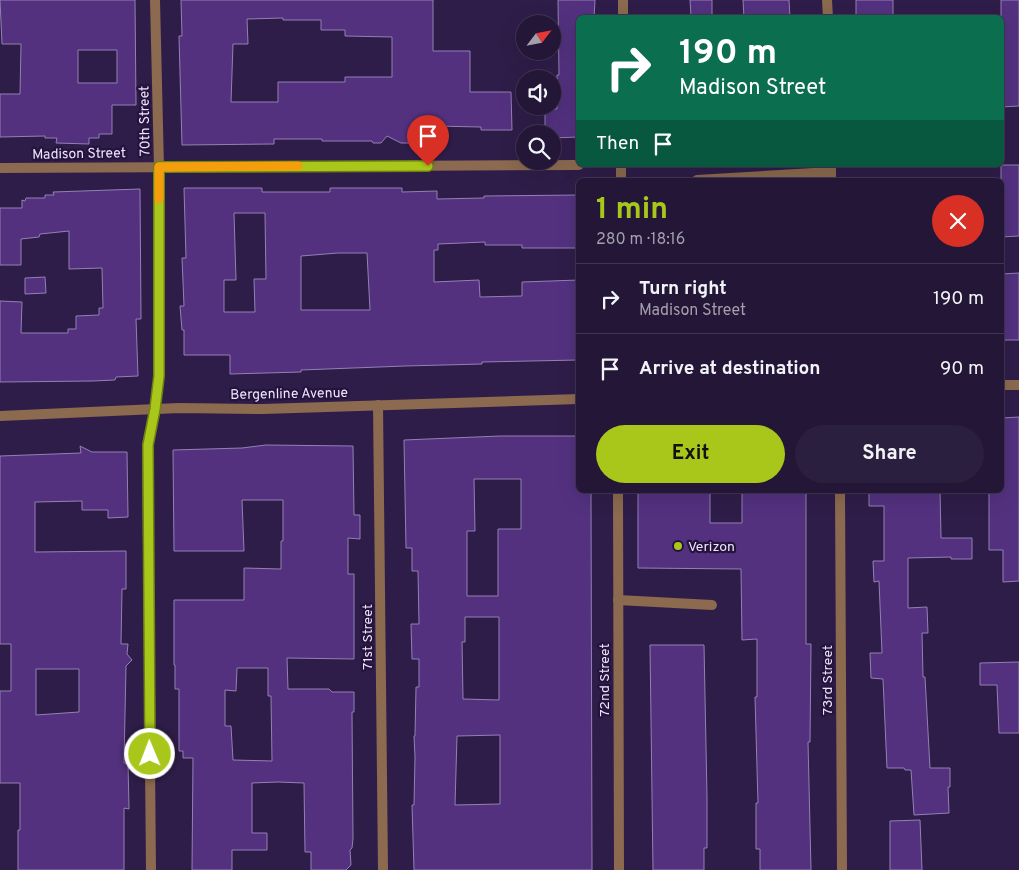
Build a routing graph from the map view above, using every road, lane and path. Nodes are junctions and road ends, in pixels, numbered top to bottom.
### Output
1 (155, 0) edge
2 (623, 0) edge
3 (827, 0) edge
4 (623, 15) edge
5 (828, 15) edge
6 (576, 165) edge
7 (159, 167) junction
8 (0, 168) edge
9 (831, 172) edge
10 (718, 178) edge
11 (1019, 385) edge
12 (1004, 386) edge
13 (576, 399) edge
14 (378, 405) junction
15 (155, 409) junction
16 (0, 416) edge
17 (618, 493) edge
18 (840, 493) edge
19 (618, 600) junction
20 (712, 605) dead end
21 (151, 870) edge
22 (383, 870) edge
23 (619, 870) edge
24 (842, 870) edge

1 - 7 street, 70th Street
2 - 4 street
3 - 5 street
6 - 7 street, Madison Street
7 - 8 street, Madison Street
7 - 15 street, 70th Street
9 - 10 street
11 - 12 street
13 - 14 street, Bergenline Avenue
14 - 15 street, Bergenline Avenue
14 - 22 street, 71st Street
15 - 16 street, Bergenline Avenue
15 - 21 street, 70th Street
17 - 19 street, 72nd Street
18 - 24 street, 73rd Street
19 - 20 street
19 - 23 street, 72nd Street

